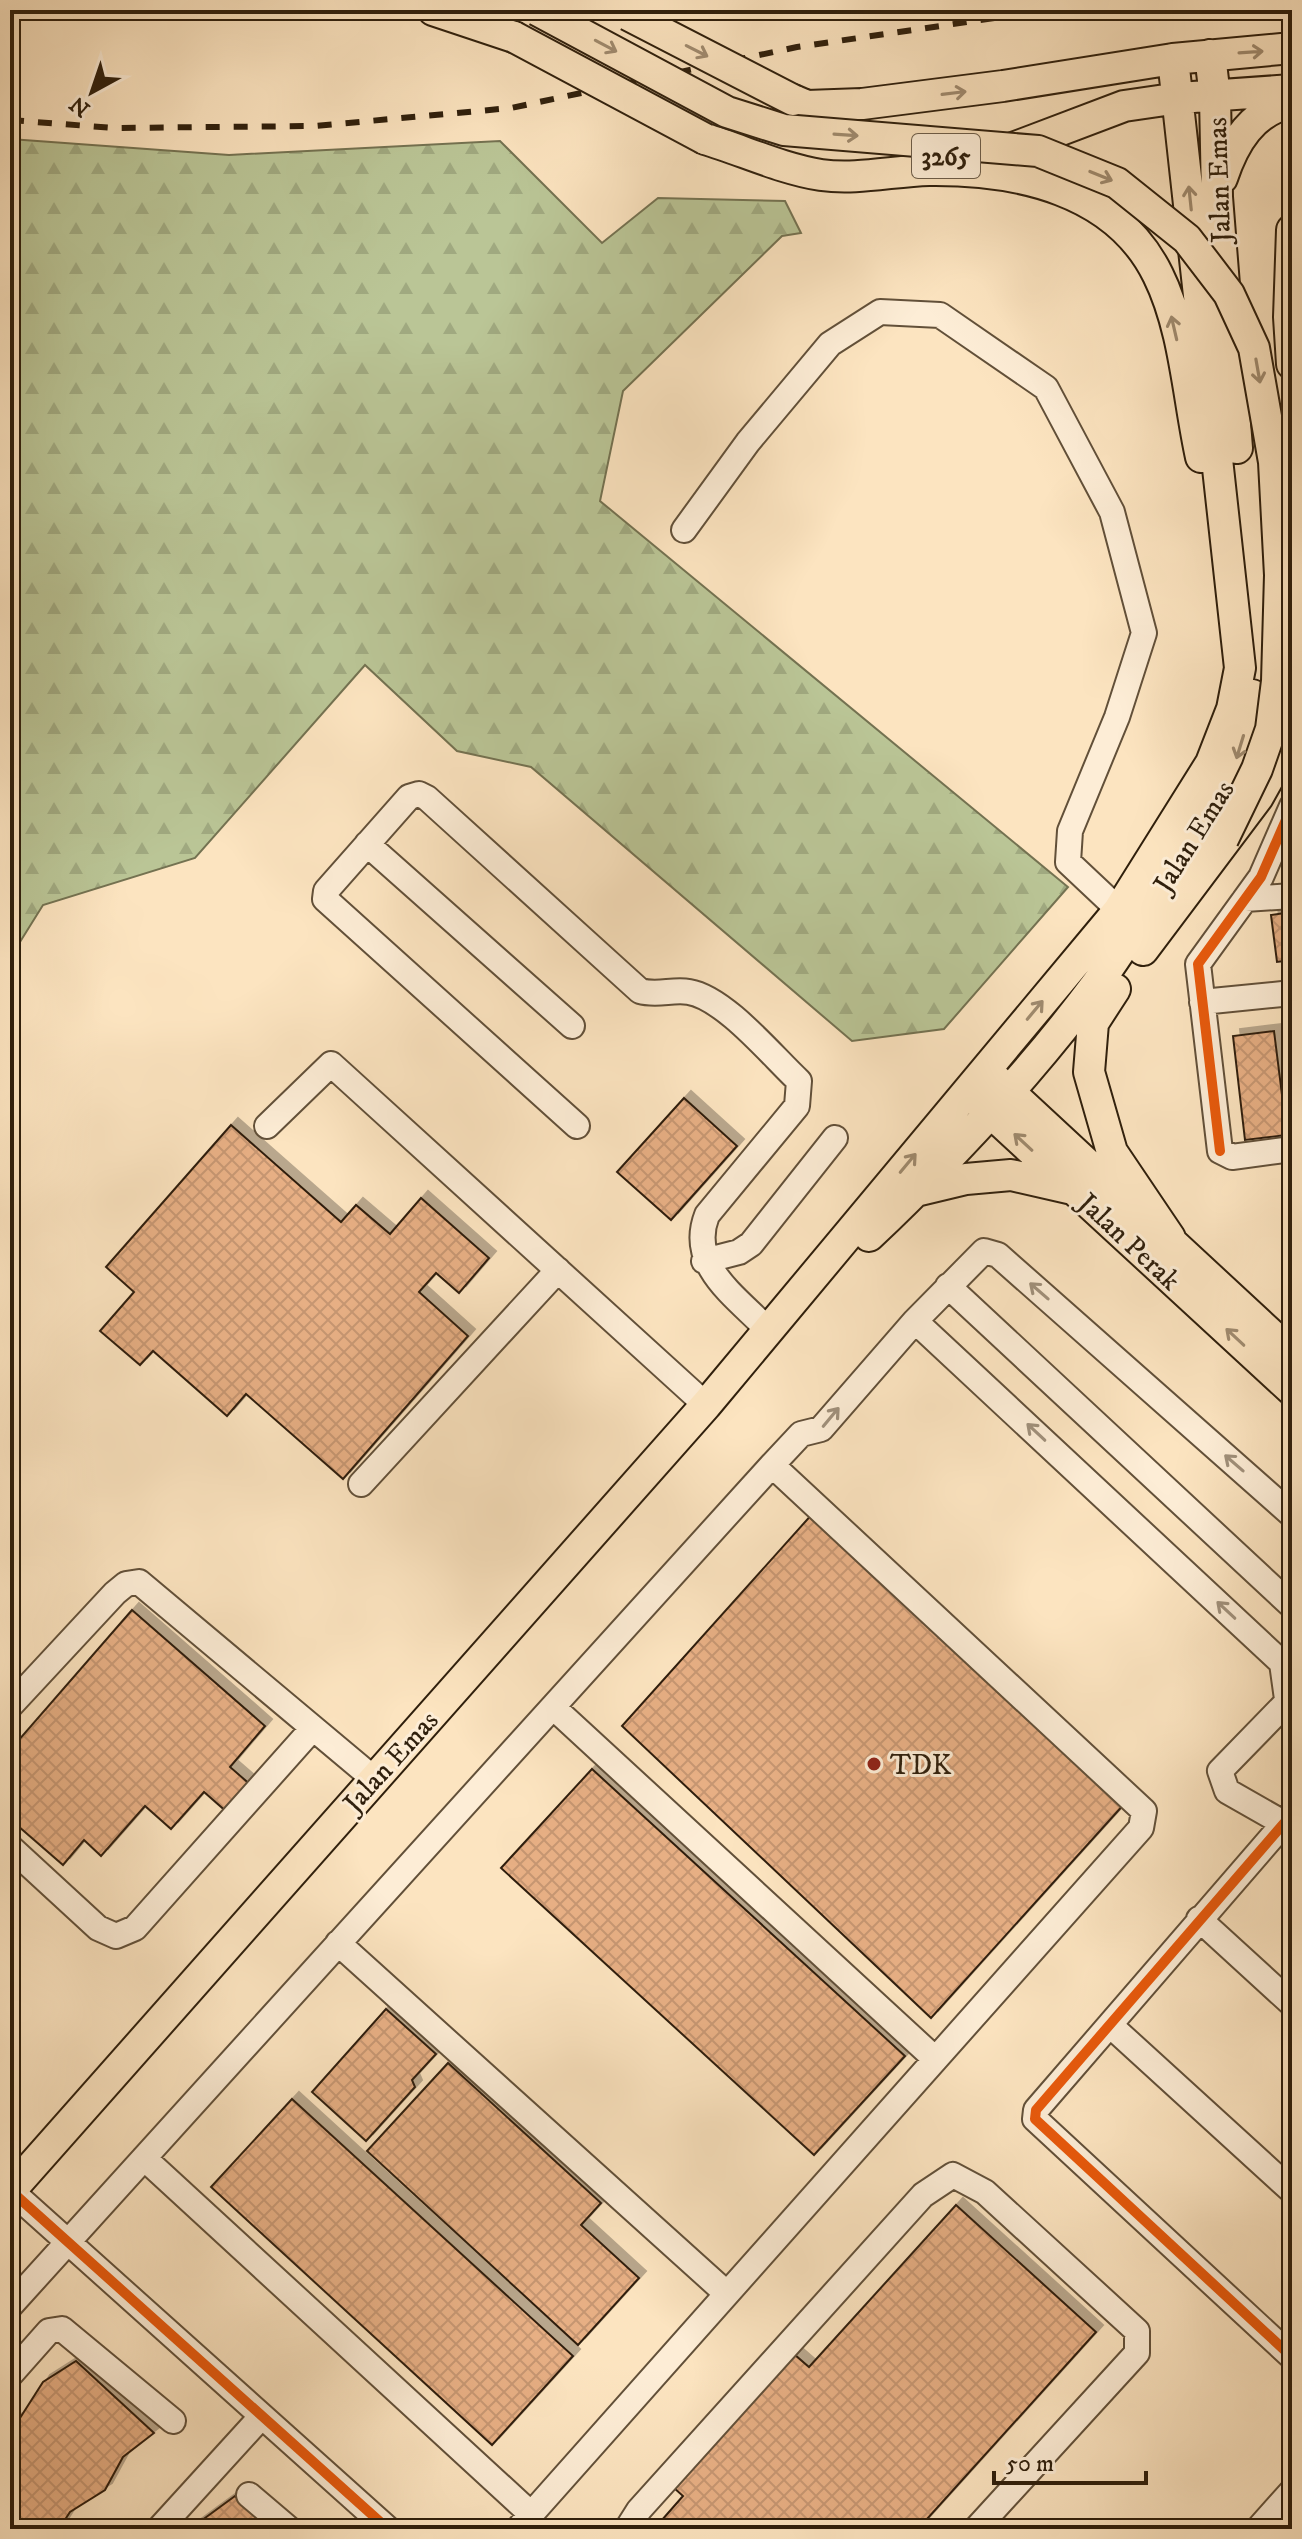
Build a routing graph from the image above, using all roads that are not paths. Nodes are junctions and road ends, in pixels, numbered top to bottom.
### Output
1 (433, 10) edge
2 (537, 10) edge
3 (623, 12) edge
4 (1292, 48) edge
5 (1210, 55) junction
6 (1173, 59) junction
7 (1063, 76) junction
8 (1292, 90) edge
9 (1215, 97) junction
10 (1179, 98) junction
11 (1292, 102) edge
12 (1074, 124) junction
13 (705, 139) junction
14 (1217, 197) junction
15 (1292, 230) edge
16 (1292, 364) edge
17 (684, 530) dead end
18 (1232, 709) junction
19 (1291, 742) edge
20 (1292, 806) edge
21 (1223, 839) junction
22 (367, 844) junction
23 (1292, 896) edge
24 (1245, 899) junction
25 (1119, 910) junction
26 (1292, 993) edge
27 (1202, 1002) junction
28 (572, 1026) dead end
29 (987, 1090) junction
30 (267, 1126) dead end
31 (577, 1126) dead end
32 (835, 1138) dead end
33 (1292, 1149) edge
34 (1074, 1190) junction
35 (916, 1191) junction
36 (1170, 1238) junction
37 (704, 1261) junction
38 (558, 1270) junction
39 (948, 1286) junction
40 (915, 1321) junction
41 (769, 1331) junction
42 (1292, 1354) edge
43 (1292, 1390) edge
44 (706, 1405) junction
45 (772, 1465) junction
46 (361, 1484) dead end
47 (1292, 1515) edge
48 (1292, 1606) edge
49 (1287, 1658) edge
50 (1289, 1698) edge
51 (10, 1706) edge
52 (553, 1707) junction
53 (313, 1728) junction
54 (374, 1779) junction
55 (1290, 1821) edge
56 (10, 1847) edge
57 (1199, 1919) junction
58 (338, 1943) junction
59 (1292, 2004) edge
60 (1111, 2026) junction
61 (933, 2057) junction
62 (144, 2158) junction
63 (10, 2191) edge
64 (1292, 2191) edge
65 (67, 2242) junction
66 (726, 2293) junction
67 (10, 2306) edge
68 (1292, 2357) edge
69 (10, 2375) edge
70 (261, 2417) junction
71 (173, 2421) dead end
72 (1292, 2491) edge
73 (249, 2495) dead end
74 (363, 2521) edge
75 (524, 2521) edge
76 (159, 2529) edge
77 (289, 2529) edge
78 (388, 2529) edge
79 (627, 2529) edge
80 (976, 2529) edge
81 (1258, 2529) edge

1 - 13 main road, 3265, bridge
2 -> 21 main road, bridge
3 -> 7 main road, 3265, bridge
5 -> 4 main road, 3265
5 - 6 main road, 3265
5 - 9 main road, Jalan Emas
6 - 7 main road, 3265
6 - 10 main road, Jalan Emas
7 - 12 main road
8 - 9 main road, 3265
9 - 10 main road, 3265
9 - 14 main road, Jalan Emas
10 - 12 main road, 3265
18 -> 10 main road, Jalan Emas
11 - 14 main road
12 - 13 main road, 3265
18 -> 13 main road
14 -> 29 main road, Jalan Emas
15 - 16 main road
17 - 25 street
18 - 25 main road, Jalan Emas
19 - 21 main road
20 - 24 street
21 - 36 main road
22 - 28 street
22 - 31 street
22 - 37 street
23 - 24 street
24 - 27 street
29 -> 25 main road, Jalan Emas
26 - 27 street
27 - 33 street
34 -> 29 main road, Jalan Perak
29 - 35 main road, Jalan Emas
29 - 36 main road, Jalan Perak
41 -> 29 main road, Jalan Emas
30 - 38 street
32 - 37 street
34 - 35 main road
43 -> 34 main road, Jalan Perak
35 - 41 main road, Jalan Emas
36 - 42 main road, Jalan Perak
37 - 41 street
38 - 44 street
38 - 46 street
39 - 40 street
47 -> 39 street
39 - 48 street
45 -> 40 street
49 -> 40 street
41 - 44 main road, Jalan Emas
44 - 54 main road, Jalan Emas
45 - 52 street
45 - 61 street
49 - 50 street
50 - 55 street
51 - 53 street
52 - 58 street
52 - 61 street
53 - 54 street
53 - 56 street
54 - 63 main road, Jalan Emas
55 - 57 street
57 - 59 street
57 - 60 street
58 - 62 street
58 - 66 street
60 - 64 street
60 - 68 street
61 - 66 street
62 - 65 street
62 - 75 street
63 - 65 street
65 - 67 street
65 - 70 street
66 - 75 street
69 - 71 street
70 - 74 street
70 - 76 street
72 - 81 street
73 - 77 street
74 - 78 street
79 - 80 street

